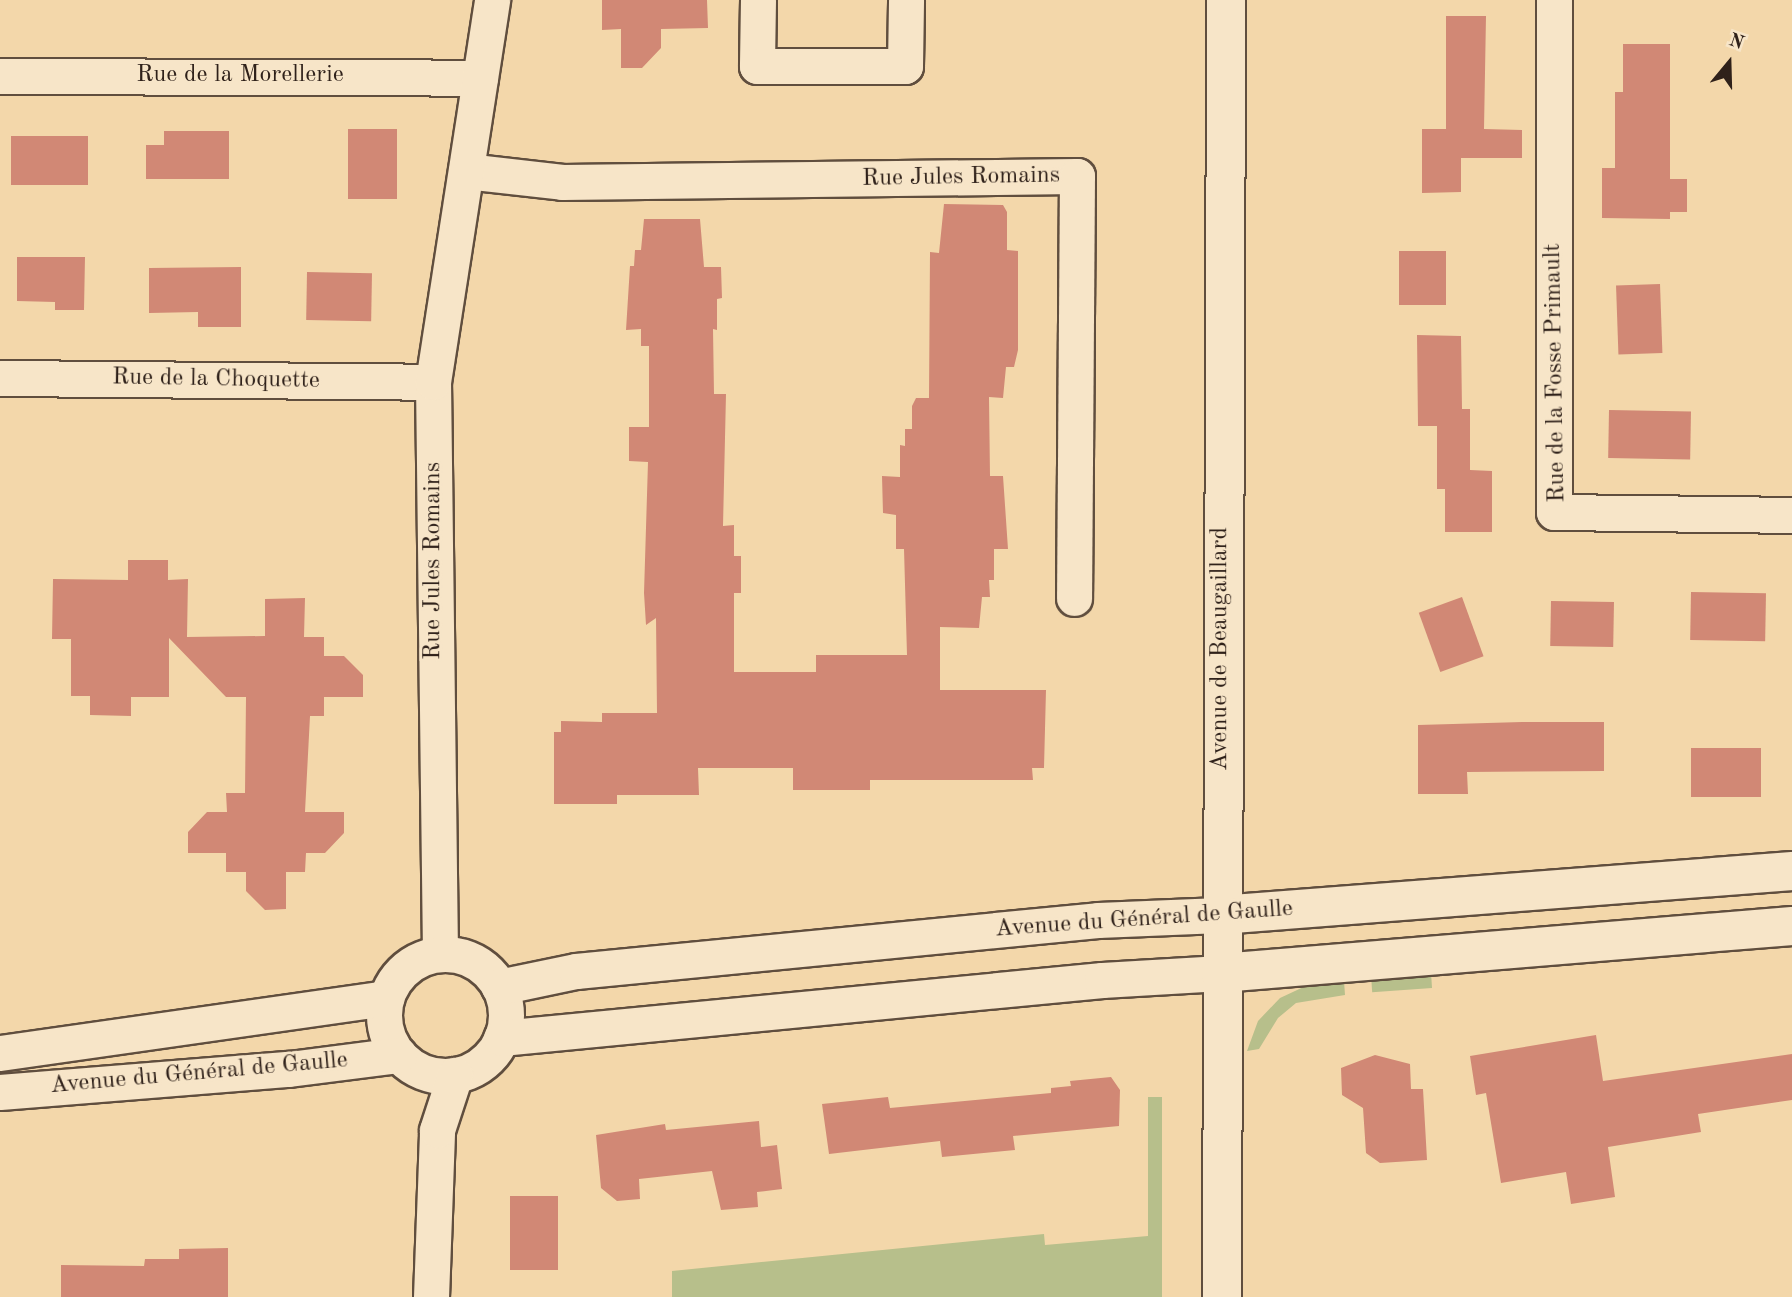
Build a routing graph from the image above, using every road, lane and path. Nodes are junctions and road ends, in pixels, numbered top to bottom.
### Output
1 (492, 0) edge
2 (758, 0) edge
3 (906, 0) edge
4 (1226, 0) edge
5 (1554, 0) edge
6 (0, 76) edge
7 (480, 78) junction
8 (466, 171) junction
9 (10, 378) edge
10 (433, 382) junction
11 (1792, 515) edge
12 (1074, 598) dead end
13 (1792, 871) edge
14 (1220, 915) junction
15 (1792, 926) edge
16 (440, 954) junction
17 (1221, 973) junction
18 (499, 987) junction
19 (386, 998) junction
20 (501, 1038) junction
21 (0, 1053) edge
22 (399, 1055) junction
23 (455, 1076) junction
24 (0, 1092) edge
25 (431, 1297) edge
26 (1222, 1297) edge

1 - 7 street, Rue Jules Romains
2 - 3 street
4 - 14 main road, Avenue de Beaugaillard
5 - 11 street, Rue de la Fosse Primault
6 - 7 street, Rue de la Morellerie
7 - 8 street, Rue Jules Romains
8 - 10 street, Rue Jules Romains
8 - 12 street, Rue Jules Romains
9 - 10 street, Rue de la Choquette
10 - 16 street, Rue Jules Romains
13 - 14 main road, Avenue du Général de Gaulle
14 - 17 main road, Avenue de Beaugaillard
14 - 18 street, Avenue du Général de Gaulle
15 - 17 main road
16 - 18 street
16 - 19 street
17 - 20 street
17 - 26 main road, Avenue de Beaugaillard
18 - 20 street
19 - 21 street, Avenue du Général de Gaulle
19 - 22 street
20 - 23 street
22 - 23 street
22 - 24 street, Avenue du Général de Gaulle
23 - 25 street

